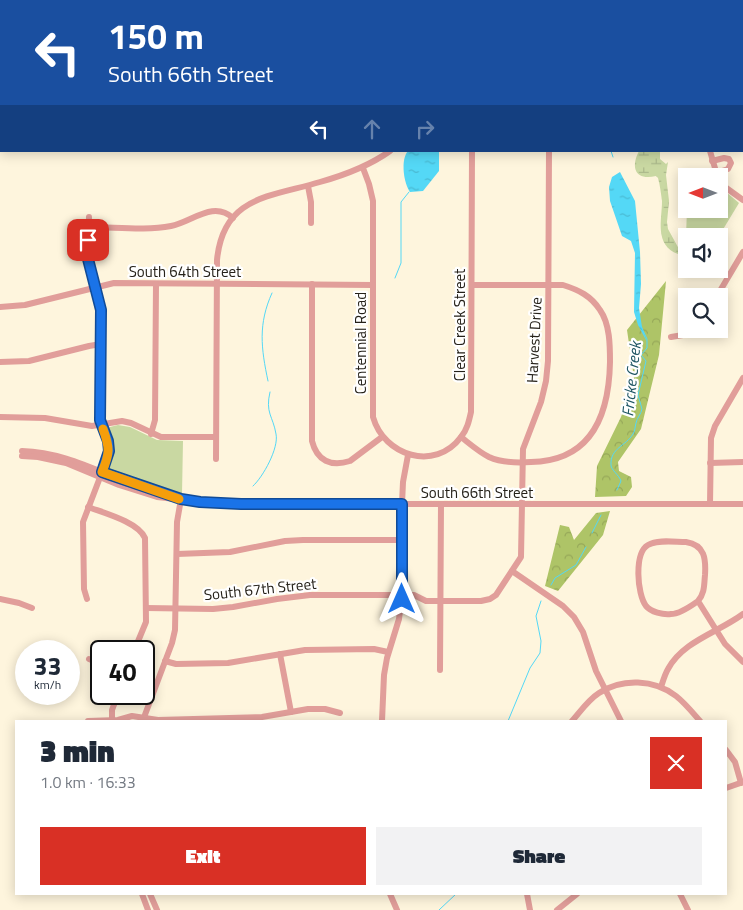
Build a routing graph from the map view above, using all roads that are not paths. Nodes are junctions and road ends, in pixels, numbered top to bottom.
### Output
1 (388, 152) edge
2 (472, 152) edge
3 (549, 152) edge
4 (710, 152) edge
5 (712, 161) junction
6 (362, 168) junction
7 (714, 168) edge
8 (728, 169) edge
9 (308, 186) junction
10 (728, 189) edge
11 (743, 200) edge
12 (89, 217) dead end
13 (233, 218) junction
14 (311, 223) dead end
15 (89, 227) junction
16 (743, 252) edge
17 (156, 284) junction
18 (216, 284) junction
19 (312, 284) junction
20 (549, 284) junction
21 (373, 285) junction
22 (472, 285) junction
23 (96, 286) junction
24 (722, 288) edge
25 (0, 307) edge
26 (678, 336) edge
27 (671, 337) dead end
28 (101, 344) junction
29 (0, 362) edge
30 (743, 378) edge
31 (0, 418) edge
32 (101, 425) junction
33 (151, 434) junction
34 (216, 437) junction
35 (382, 437) junction
36 (461, 437) junction
37 (22, 453) dead end
38 (408, 455) junction
39 (216, 459) dead end
40 (710, 462) junction
41 (743, 462) edge
42 (521, 463) junction
43 (101, 474) junction
44 (181, 499) junction
45 (402, 504) junction
46 (441, 504) junction
47 (522, 504) junction
48 (710, 504) junction
49 (743, 504) edge
50 (88, 507) junction
51 (402, 540) junction
52 (176, 554) junction
53 (512, 572) junction
54 (402, 595) junction
55 (0, 599) edge
56 (87, 600) dead end
57 (441, 601) junction
58 (698, 601) junction
59 (32, 608) dead end
60 (146, 608) junction
61 (176, 608) junction
62 (743, 614) edge
63 (716, 630) junction
64 (139, 640) edge
65 (388, 652) junction
66 (280, 654) junction
67 (165, 661) junction
68 (743, 662) edge
69 (440, 670) dead end
70 (661, 687) junction
71 (605, 690) junction
72 (114, 705) edge
73 (291, 712) junction
74 (340, 713) dead end
75 (144, 719) edge
76 (88, 720) edge
77 (112, 720) edge
78 (384, 720) edge
79 (573, 720) edge
80 (620, 720) edge
81 (699, 720) edge
82 (727, 751) edge
83 (742, 782) edge
84 (727, 788) edge
85 (142, 895) edge
86 (150, 895) edge
87 (390, 895) edge
88 (526, 895) edge
89 (576, 895) edge
90 (680, 895) edge
91 (396, 908) edge
92 (148, 910) edge
93 (157, 910) edge
94 (530, 910) edge
95 (558, 910) edge
96 (688, 910) edge

1 - 6 street
2 - 22 street, Clear Creek Street
3 - 20 street, Harvest Drive
4 - 5 street
5 - 7 street
5 - 8 street
6 - 9 street
6 - 21 street, Centennial Road
9 - 13 street
9 - 14 street
10 - 11 street
12 - 15 street
13 - 15 street
13 - 18 street
15 - 23 street
16 - 24 street
17 - 18 street, South 64th Street
17 - 23 street, South 64th Street
17 - 33 street
18 - 19 street, South 64th Street
18 - 34 street
19 - 21 street, South 64th Street
19 - 35 street
20 - 22 street
20 - 42 street, Harvest Drive
20 - 42 street
21 - 35 street, Centennial Road
22 - 36 street, Clear Creek Street
23 - 25 street, South 64th Street
23 - 28 street
26 - 27 street
28 - 29 street
28 - 32 street
30 - 40 street
31 - 32 street
32 - 33 street
32 - 43 street
33 - 34 street
34 - 39 street
35 - 38 street
36 - 38 street
36 - 42 street
37 - 43 street, South 66th Street
38 - 45 street
40 - 41 street
40 - 48 street
42 - 47 street, Harvest Drive
43 - 44 street, South 66th Street
43 - 50 street
44 - 45 street, South 66th Street
44 - 52 street
45 - 46 street, South 66th Street
45 - 51 street
46 - 47 street, South 66th Street
46 - 57 street
47 - 48 street, South 66th Street
47 - 53 street, Harvest Drive
48 - 49 street, South 66th Street
50 - 56 street
50 - 60 street
51 - 52 street
51 - 54 street
52 - 61 street
53 - 57 street, South 67th Street
53 - 71 street
54 - 57 street, South 67th Street
54 - 61 street, South 67th Street
54 - 65 street
55 - 59 street
57 - 69 street
58 - 58 street
58 - 63 street
60 - 61 street, South 67th Street
60 - 64 street
61 - 67 street
62 - 63 street
63 - 68 street
63 - 70 street
65 - 66 street
65 - 78 street
66 - 67 street
66 - 73 street
67 - 75 street
70 - 71 street
70 - 81 street
71 - 79 street
71 - 80 street
72 - 77 street
73 - 74 street
73 - 75 street
75 - 77 street
76 - 77 street
82 - 83 street
83 - 84 street
85 - 92 street
86 - 93 street
87 - 91 street
88 - 94 street
89 - 95 street
90 - 96 street

